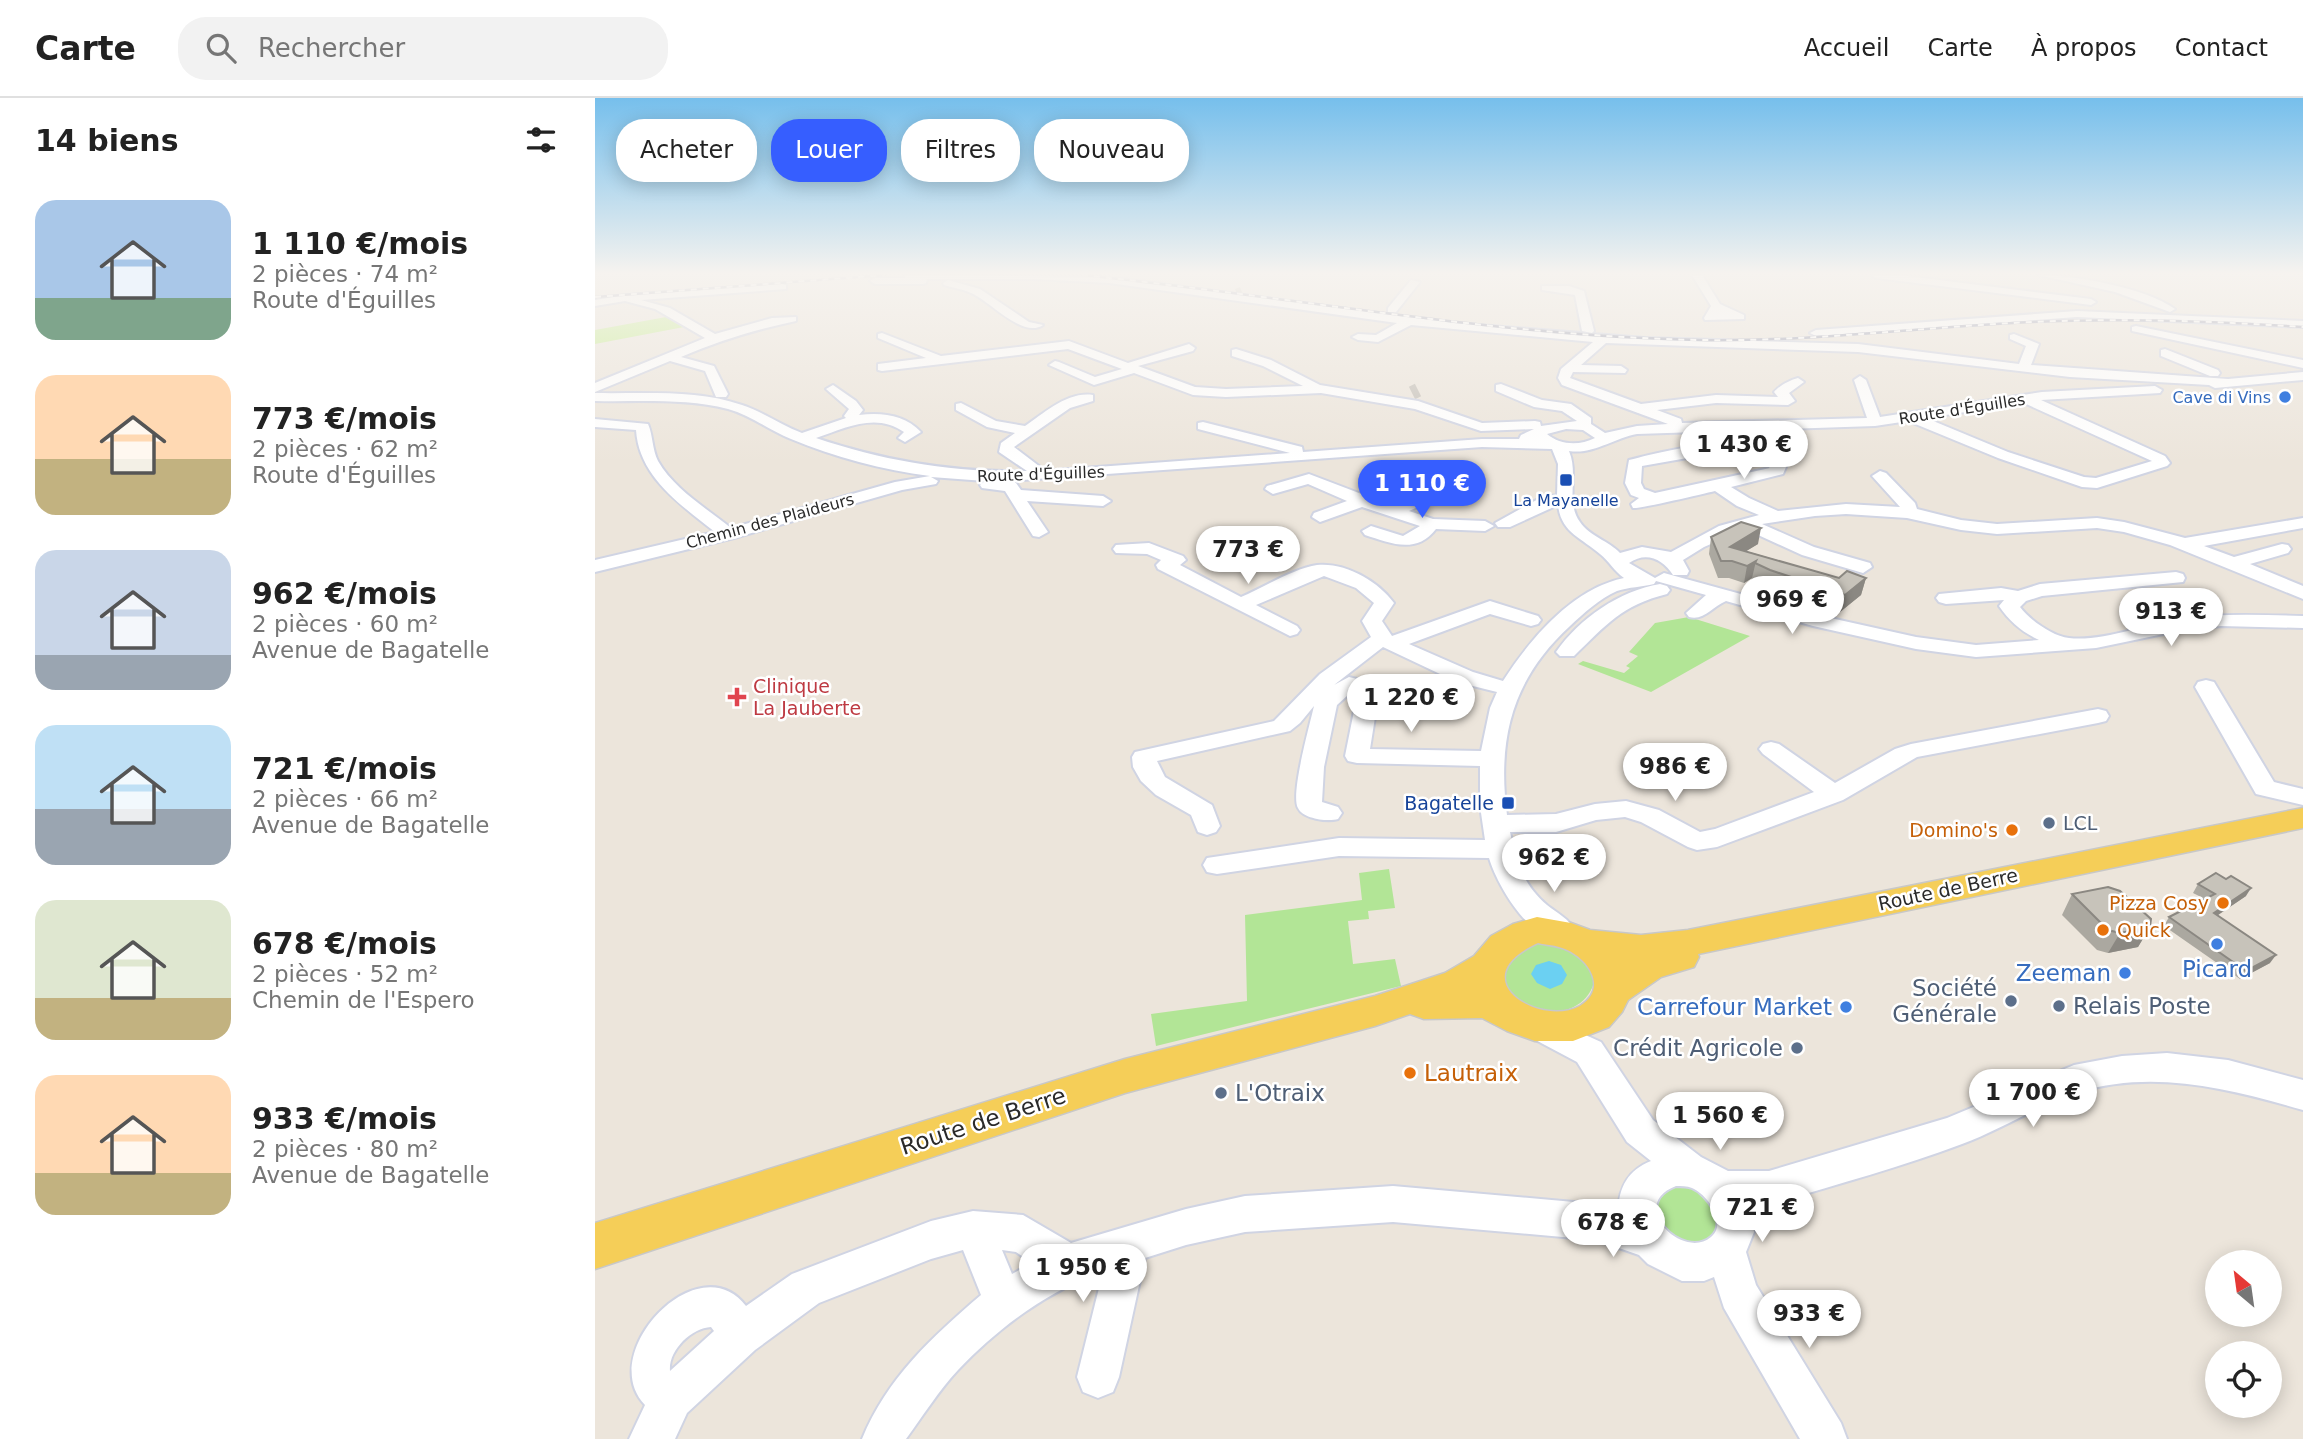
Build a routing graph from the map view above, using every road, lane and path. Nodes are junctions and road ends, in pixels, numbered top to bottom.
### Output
1 (719, 338) edge
2 (886, 338) edge
3 (983, 338) dead end
4 (1488, 338) edge
5 (1588, 338) edge
6 (2016, 338) edge
7 (2194, 338) edge
8 (714, 339) joint
9 (1604, 339) junction
10 (1485, 342) dead end
11 (1765, 343) junction
12 (2271, 344) dead end
13 (1966, 345) dead end
14 (1189, 348) dead end
15 (2043, 348) dead end
16 (2284, 348) dead end
17 (1125, 351) dead end
18 (998, 353) junction
19 (1236, 353) dead end
20 (2165, 353) dead end
21 (669, 357) junction
22 (1959, 358) junction
23 (1103, 359) junction
24 (942, 360) junction
25 (1775, 360) dead end
26 (1055, 365) dead end
27 (2303, 365) edge
28 (882, 367) dead end
29 (1571, 368) junction
30 (2029, 368) junction
31 (1131, 370) junction
32 (1623, 370) dead end
33 (1183, 372) dead end
34 (2303, 375) edge
35 (1159, 380) junction
36 (1860, 380) dead end
37 (1798, 382) dead end
38 (2236, 382) junction
39 (595, 387) edge
40 (1501, 388) dead end
41 (833, 389) dead end
42 (1321, 389) junction
43 (1412, 393) tunnel mouth
44 (721, 394) dead end
45 (595, 397) edge
46 (1088, 398) dead end
47 (2026, 398) junction
48 (1397, 401) junction
49 (1539, 404) junction
50 (961, 407) dead end
51 (1636, 409) junction
52 (1913, 418) junction
53 (857, 421) junction
54 (1875, 422) junction
55 (595, 423) edge
56 (1516, 424) junction
57 (1203, 426) dead end
58 (1684, 427) junction
59 (1593, 429) junction
60 (1027, 431) junction
61 (1546, 434) junction
62 (802, 438) junction
63 (905, 438) dead end
64 (1585, 447) junction
65 (1309, 456) junction
66 (1567, 466) junction
67 (943, 475) junction
68 (1036, 476) junction
69 (1880, 476) dead end
70 (963, 477) junction
71 (1350, 478) dead end
72 (1327, 486) junction
73 (1718, 486) junction
74 (1273, 489) dead end
75 (1434, 494) dead end
76 (1016, 495) junction
77 (1566, 499) junction
78 (1103, 501) dead end
79 (1361, 501) junction
80 (1394, 512) junction
81 (1908, 513) junction
82 (1774, 515) junction
83 (1320, 517) dead end
84 (2303, 523) edge
85 (1431, 524) junction
86 (1747, 524) junction
87 (1371, 531) dead end
88 (1039, 532) dead end
89 (728, 534) junction
90 (2182, 544) junction
91 (1122, 549) dead end
92 (2282, 549) dead end
93 (2231, 564) junction
94 (595, 566) edge
95 (1669, 567) junction
96 (1863, 567) dead end
97 (1623, 568) junction
98 (2176, 578) dead end
99 (2303, 593) edge
100 (2019, 597) junction
101 (1946, 598) dead end
102 (1707, 599) junction
103 (1241, 604) junction
104 (1581, 606) junction
105 (1606, 614) junction
106 (1531, 620) dead end
107 (2303, 622) edge
108 (1290, 631) dead end
109 (1386, 641) junction
110 (2066, 645) junction
111 (1567, 652) dead end
112 (1349, 684) dead end
113 (2206, 687) dead end
114 (1509, 689) junction
115 (1365, 710) dead end
116 (2098, 716) dead end
117 (1771, 749) dead end
118 (1357, 755) junction
119 (1315, 757) junction
120 (1493, 759) junction
121 (1834, 794) junction
122 (2303, 797) edge
123 (1329, 813) dead end
124 (2303, 818) edge
125 (1207, 826) dead end
126 (2303, 829) edge
127 (1499, 836) junction
128 (1217, 865) dead end
129 (1516, 891) junction
130 (1515, 936) junction
131 (1576, 937) junction
132 (1488, 965) junction
133 (1610, 998) junction
134 (1375, 1011) junction
135 (1519, 1017) junction
136 (1589, 1052) junction
137 (2303, 1095) edge
138 (1640, 1131) junction
139 (1689, 1170) junction
140 (1640, 1193) junction
141 (1596, 1222) junction
142 (973, 1229) junction
143 (1720, 1229) junction
144 (1648, 1240) junction
145 (1129, 1245) junction
146 (595, 1246) edge
147 (1068, 1264) junction
148 (1004, 1302) junction
149 (740, 1335) junction
150 (1098, 1377) dead end
151 (671, 1398) junction
152 (651, 1439) edge
153 (884, 1439) edge
154 (1825, 1439) edge

1 - 8 street
2 - 24 street
3 - 18 street
4 - 10 street
5 - 9 street
6 - 30 street
7 - 27 street
8 - 21 street
9 - 11 street
9 - 29 street
11 - 22 street
11 - 25 street
12 - 16 street
13 - 22 street
14 - 31 street
15 - 30 street
17 - 23 street
18 - 23 street
18 - 24 street
19 - 42 street
20 - 38 street
21 - 39 street
21 - 44 street
22 - 30 street
23 - 31 street
24 - 28 street
26 - 31 street
29 - 32 street
29 - 51 street
30 - 38 street
31 - 35 street
33 - 35 street
34 - 38 street, Route d'Éguilles
35 - 42 street
36 - 54 street
37 - 51 street
38 - 47 street, Route d'Éguilles
40 - 49 street
41 - 53 street
42 - 48 street
43 - 48 street
45 - 62 street, Route d'Éguilles
46 - 60 street
47 - 52 street, Route d'Éguilles
47 - 52 street
48 - 56 street
49 - 56 street
49 - 59 street
50 - 60 street
51 - 58 street
52 - 54 street, Route d'Éguilles
53 - 62 street
53 - 63 street
54 - 58 street, Route d'Éguilles
55 - 89 street
56 - 61 street
57 - 65 street
58 - 59 street, Route d'Éguilles
59 - 61 street
59 - 64 street
60 - 68 street
61 - 64 street
61 - 65 street, Route d'Éguilles
61 - 66 street
62 - 67 street, Route d'Éguilles
64 - 66 street
65 - 68 street, Route d'Éguilles
66 - 77 street
67 - 70 street, Route d'Éguilles
67 - 89 street, Chemin des Plaideurs
68 - 70 street, Route d'Éguilles
69 - 81 street
70 - 76 street
71 - 72 street
72 - 74 street
72 - 79 street
73 - 73 street
73 - 82 street
75 - 80 street
76 - 78 street
76 - 88 street
77 - 85 street
77 - 97 street
79 - 80 street
79 - 83 street
80 - 85 street
81 - 82 street
81 - 90 street
82 - 86 street
84 - 90 street
85 - 87 street
86 - 95 street
86 - 96 street
89 - 94 street, Chemin des Plaideurs
90 - 93 street
91 - 103 street
92 - 93 street
93 - 99 street
95 - 97 street
95 - 97 street
95 - 102 street
97 - 104 street
98 - 100 street
100 - 101 street
100 - 110 street
102 - 105 street
102 - 110 street
103 - 108 street
103 - 109 street
104 - 105 street
104 - 114 street
105 - 111 street
106 - 109 street
107 - 110 street
109 - 114 street
109 - 125 street
112 - 119 street
113 - 122 street
114 - 120 street
115 - 118 street
116 - 121 street
117 - 121 street
118 - 119 street
118 - 120 street
119 - 123 street
120 - 127 street
121 - 127 street
124 - 131 main road, Route de Berre
126 - 133 main road, Route de Berre
127 - 128 street
127 - 129 street
129 - 130 street
129 - 131 street
130 - 131 main road
130 - 132 main road
131 - 133 main road
132 - 134 main road, Route de Berre
132 - 135 main road
133 - 135 main road
133 - 136 street
134 - 135 main road, Route de Berre
134 - 146 main road, Route de Berre
135 - 136 street
136 - 138 street
137 - 143 street
138 - 139 street
138 - 140 street
139 - 140 street
139 - 143 street
140 - 141 street
140 - 144 street
141 - 144 street
141 - 145 street
142 - 147 street
142 - 148 street
142 - 149 street
143 - 144 street
143 - 154 street
145 - 147 street
145 - 150 street
147 - 148 street
148 - 153 street
149 - 151 street
149 - 151 street
151 - 152 street

